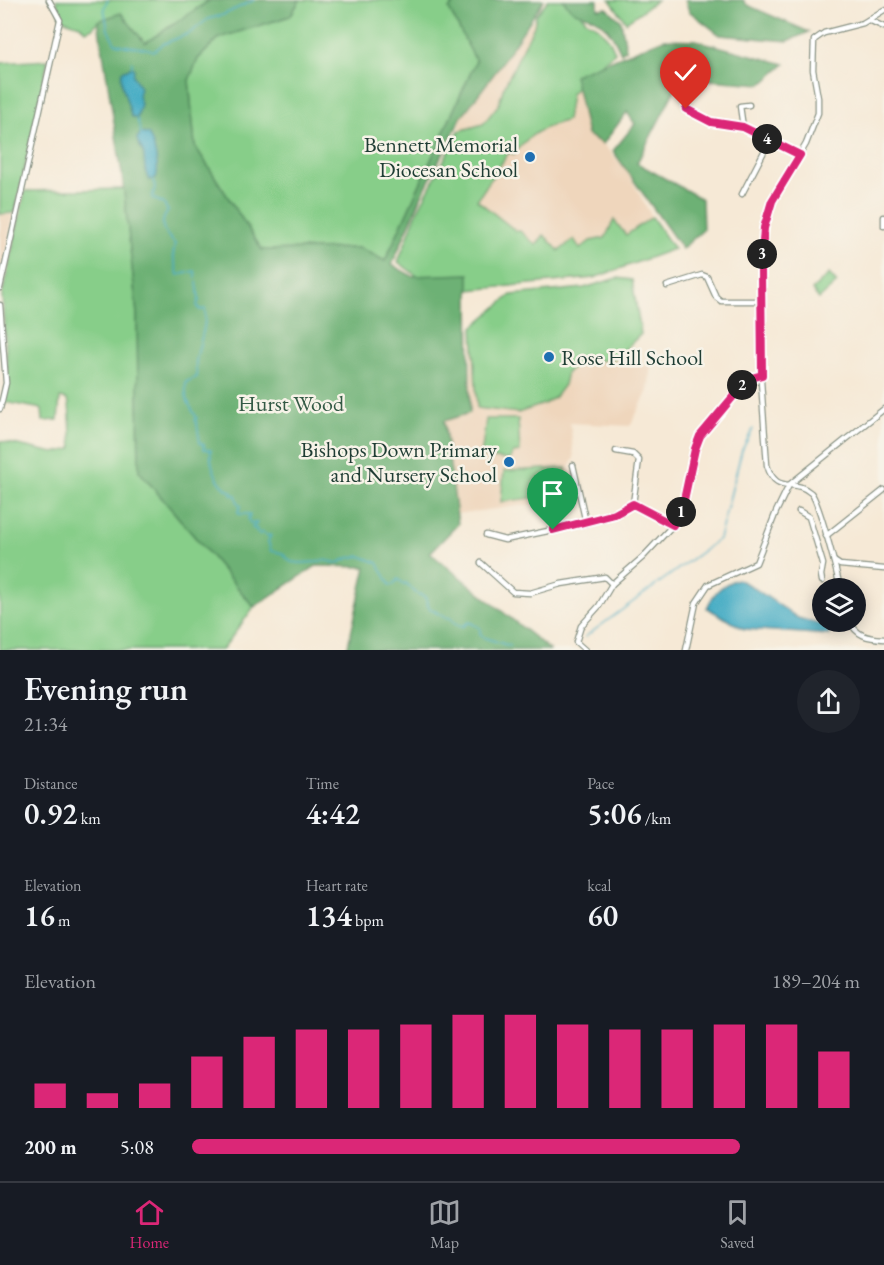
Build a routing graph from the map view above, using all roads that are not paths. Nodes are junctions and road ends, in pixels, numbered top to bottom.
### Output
1 (49, 0) edge
2 (884, 10) edge
3 (869, 20) junction
4 (884, 27) edge
5 (748, 105) dead end
6 (686, 109) dead end
7 (743, 127) junction
8 (770, 140) junction
9 (800, 155) junction
10 (742, 194) dead end
11 (884, 217) edge
12 (884, 226) edge
13 (667, 286) dead end
14 (0, 288) edge
15 (761, 301) junction
16 (0, 304) edge
17 (762, 375) junction
18 (0, 409) edge
19 (884, 409) edge
20 (616, 451) dead end
21 (573, 465) dead end
22 (789, 485) junction
23 (884, 490) edge
24 (633, 504) junction
25 (799, 511) dead end
26 (586, 523) junction
27 (673, 525) junction
28 (486, 535) dead end
29 (826, 536) junction
30 (829, 548) junction
31 (820, 552) junction
32 (834, 561) junction
33 (481, 563) dead end
34 (884, 569) edge
35 (822, 578) edge
36 (838, 578) edge
37 (612, 584) junction
38 (858, 632) edge
39 (884, 639) edge
40 (585, 650) edge
41 (686, 650) edge

1 - 14 street
2 - 3 street
3 - 4 street
3 - 9 street
5 - 7 street
6 - 7 street
7 - 8 street
8 - 9 street
8 - 10 street
9 - 15 street
11 - 12 street
13 - 15 street
15 - 17 street
16 - 18 street
17 - 22 street
17 - 27 street
19 - 22 street
20 - 24 street
21 - 26 street
22 - 29 street
22 - 41 street
23 - 29 street
24 - 26 street
24 - 27 street
25 - 31 street
26 - 28 street
27 - 37 street
29 - 30 street
30 - 31 street
30 - 32 street
31 - 35 street
32 - 34 street
32 - 36 street
33 - 37 street
37 - 40 street
38 - 39 street

